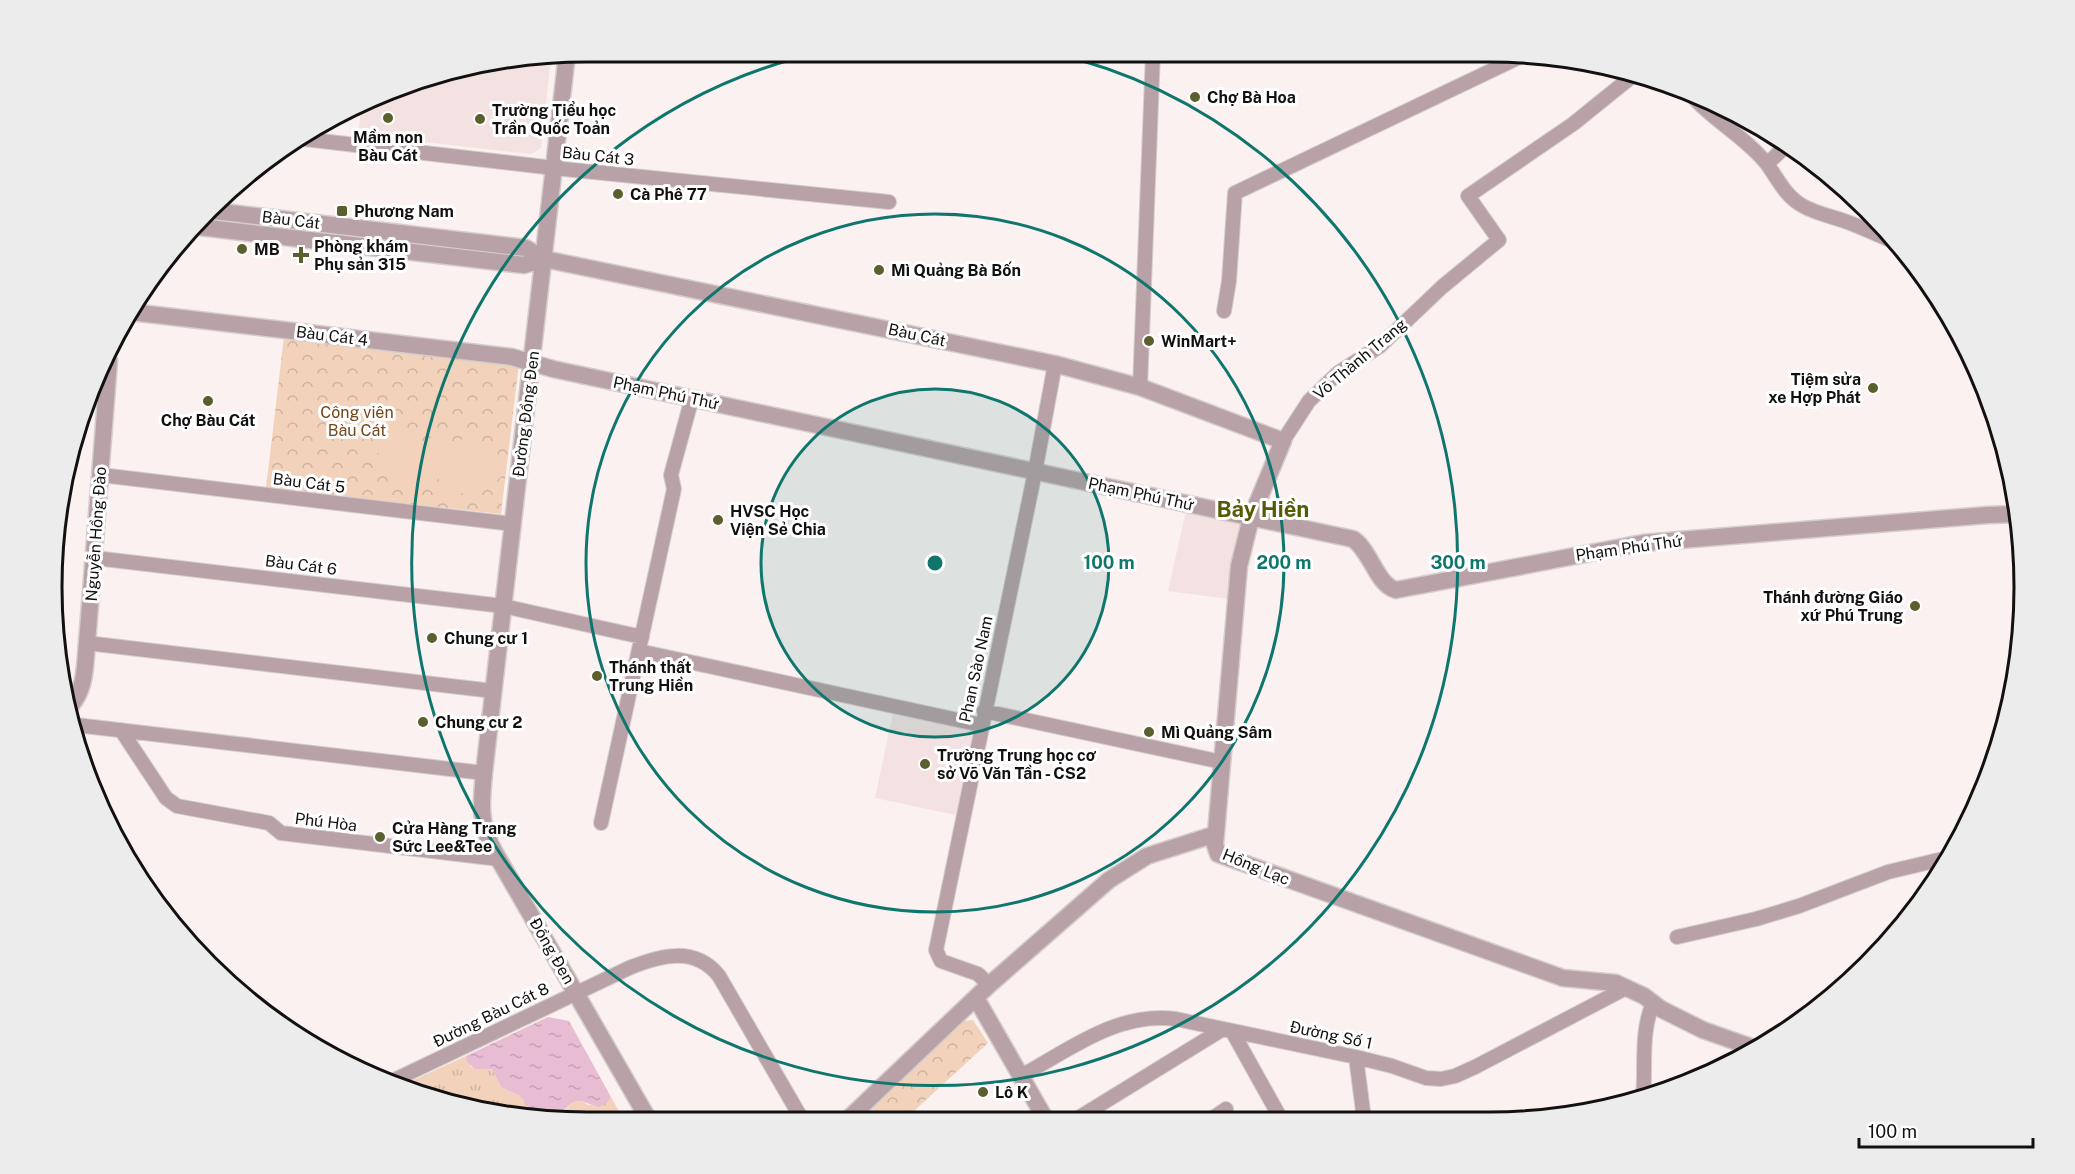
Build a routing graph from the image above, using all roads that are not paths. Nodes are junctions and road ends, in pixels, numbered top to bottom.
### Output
1 (1153, 62) edge
2 (566, 63) edge
3 (1508, 63) edge
4 (1627, 80) edge
5 (1708, 111) edge
6 (311, 140) edge
7 (1781, 151) edge
8 (1767, 164) junction
9 (554, 168) junction
10 (889, 202) dead end
11 (219, 212) edge
12 (338, 226) junction
13 (204, 228) edge
14 (1877, 235) edge
15 (336, 243) junction
16 (544, 259) junction
17 (1224, 311) dead end
18 (139, 313) edge
19 (532, 363) junction
20 (1055, 364) junction
21 (108, 372) edge
22 (1140, 387) junction
23 (692, 398) junction
24 (1282, 441) junction
25 (1035, 472) junction
26 (101, 475) junction
27 (2008, 514) edge
28 (1251, 518) junction
29 (513, 524) junction
30 (95, 558) junction
31 (503, 606) junction
32 (642, 637) junction
33 (87, 643) junction
34 (639, 651) junction
35 (494, 691) junction
36 (74, 701) edge
37 (983, 718) junction
38 (80, 725) edge
39 (121, 730) junction
40 (1222, 762) junction
41 (484, 773) junction
42 (601, 823) dead end
43 (1216, 834) junction
44 (499, 859) junction
45 (1937, 860) edge
46 (1677, 937) dead end
47 (989, 985) junction
48 (1626, 988) junction
49 (575, 992) junction
50 (976, 998) junction
51 (1653, 1003) junction
52 (1227, 1030) junction
53 (1745, 1045) edge
54 (1356, 1056) junction
55 (1021, 1076) junction
56 (399, 1077) edge
57 (1643, 1089) edge
58 (1226, 1109) dead end
59 (644, 1112) edge
60 (798, 1112) edge
61 (856, 1112) edge
62 (1041, 1112) edge
63 (1089, 1112) edge
64 (1222, 1112) edge
65 (1277, 1112) edge
66 (1363, 1112) edge

1 - 22 street
2 - 9 street, Đường Đồng Đen
3 - 17 street
4 - 24 street, Võ Thành Trang
5 - 8 street
6 - 9 street, Bàu Cát 3
7 - 8 street
8 - 14 street
9 - 10 street, Bàu Cát 3
9 - 16 street, Đường Đồng Đen
11 - 12 street, Bàu Cát
12 - 15 street
12 - 16 street, Bàu Cát
13 - 15 street, Bàu Cát
15 - 16 street, Bàu Cát
16 - 19 street, Đường Đồng Đen
16 - 20 street, Bàu Cát
18 - 19 street, Bàu Cát 4
19 - 23 street, Phạm Phú Thứ
19 - 29 street, Đường Đồng Đen
20 - 22 street, Bàu Cát
20 - 25 street, Phan Sào Nam
21 - 26 street, Nguyễn Hồng Đào
22 - 24 street, Bàu Cát
23 - 25 street, Phạm Phú Thứ
23 - 32 street
24 - 28 street, Võ Thành Trang
25 - 28 street, Phạm Phú Thứ
25 - 37 street, Phan Sào Nam
26 - 29 street, Bàu Cát 5
26 - 30 street, Nguyễn Hồng Đào
27 - 28 street, Phạm Phú Thứ
28 - 40 street, Võ Thành Trang
29 - 31 street, Đường Đồng Đen
30 - 31 street, Bàu Cát 6
30 - 33 street, Nguyễn Hồng Đào
31 - 32 street, Bàu Cát 6
31 - 35 street, Đường Đồng Đen
32 - 34 street
33 - 35 street
33 - 36 street, Nguyễn Hồng Đào
34 - 37 street
34 - 42 street
35 - 41 street, Đường Đồng Đen
37 - 40 street
37 - 47 street, Phan Sào Nam
38 - 39 street
39 - 41 street
39 - 44 street, Phú Hòa
40 - 43 street, Võ Thành Trang
41 - 44 street, Đồng Đen
43 - 47 street, Hồng Lạc
43 - 48 street, Hồng Lạc
44 - 49 street, Đồng Đen
45 - 46 street
47 - 50 street, Hồng Lạc
48 - 51 street, Hồng Lạc
48 - 54 street, Đường Số 1
49 - 56 street, Đường Bàu Cát 8
49 - 59 street, Đồng Đen
49 - 60 street, Đường Bàu Cát 8
50 - 55 street
50 - 61 street, Hồng Lạc
51 - 53 street, Hồng Lạc
51 - 57 street
52 - 54 street, Đường Số 1
52 - 55 street, Đường Số 1
52 - 63 street
52 - 65 street
54 - 66 street
55 - 62 street
58 - 64 street

